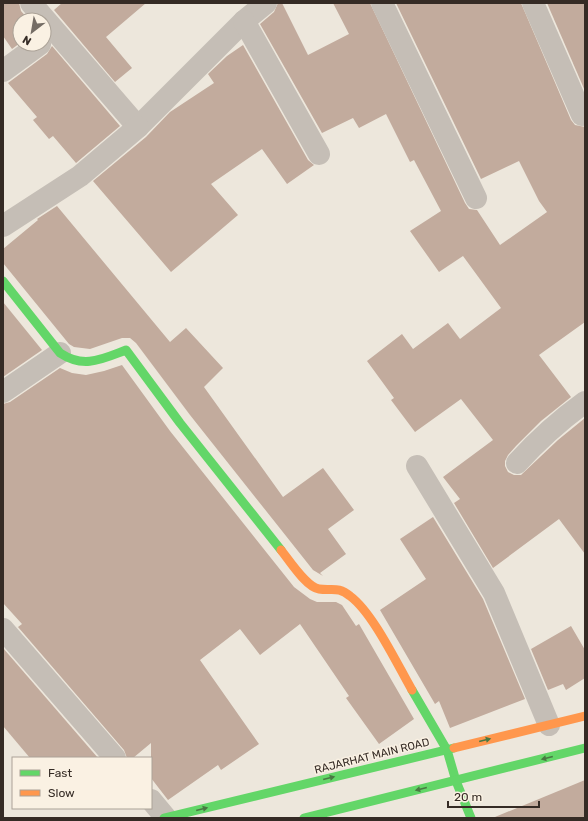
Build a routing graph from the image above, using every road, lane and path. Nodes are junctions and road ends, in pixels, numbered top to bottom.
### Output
1 (266, 3) edge
2 (382, 3) edge
3 (533, 3) edge
4 (244, 21) junction
5 (52, 44) edge
6 (29, 52) edge
7 (3, 71) edge
8 (582, 115) dead end
9 (138, 127) junction
10 (319, 154) dead end
11 (476, 198) dead end
12 (3, 226) edge
13 (3, 281) edge
14 (60, 353) junction
15 (3, 392) edge
16 (585, 402) edge
17 (517, 463) dead end
18 (417, 466) dead end
19 (3, 629) edge
20 (585, 716) edge
21 (548, 725) junction
22 (585, 748) edge
23 (447, 750) junction
24 (114, 757) edge
25 (456, 780) junction
26 (152, 801) edge
27 (165, 818) edge
28 (304, 818) edge
29 (471, 818) edge

1 - 4 street
2 - 11 street
3 - 8 street
4 - 9 street
4 - 10 street
5 - 9 street
6 - 7 street
9 - 12 street
13 - 14 street
14 - 15 street
14 - 23 street
16 - 17 street
18 - 21 street
19 - 24 street
20 - 21 street, RAJARHAT MAIN ROAD
23 -> 21 street, RAJARHAT MAIN ROAD
22 -> 25 street
23 - 25 street
27 -> 23 street, RAJARHAT MAIN ROAD
25 -> 28 street
25 - 29 street
26 - 27 street

